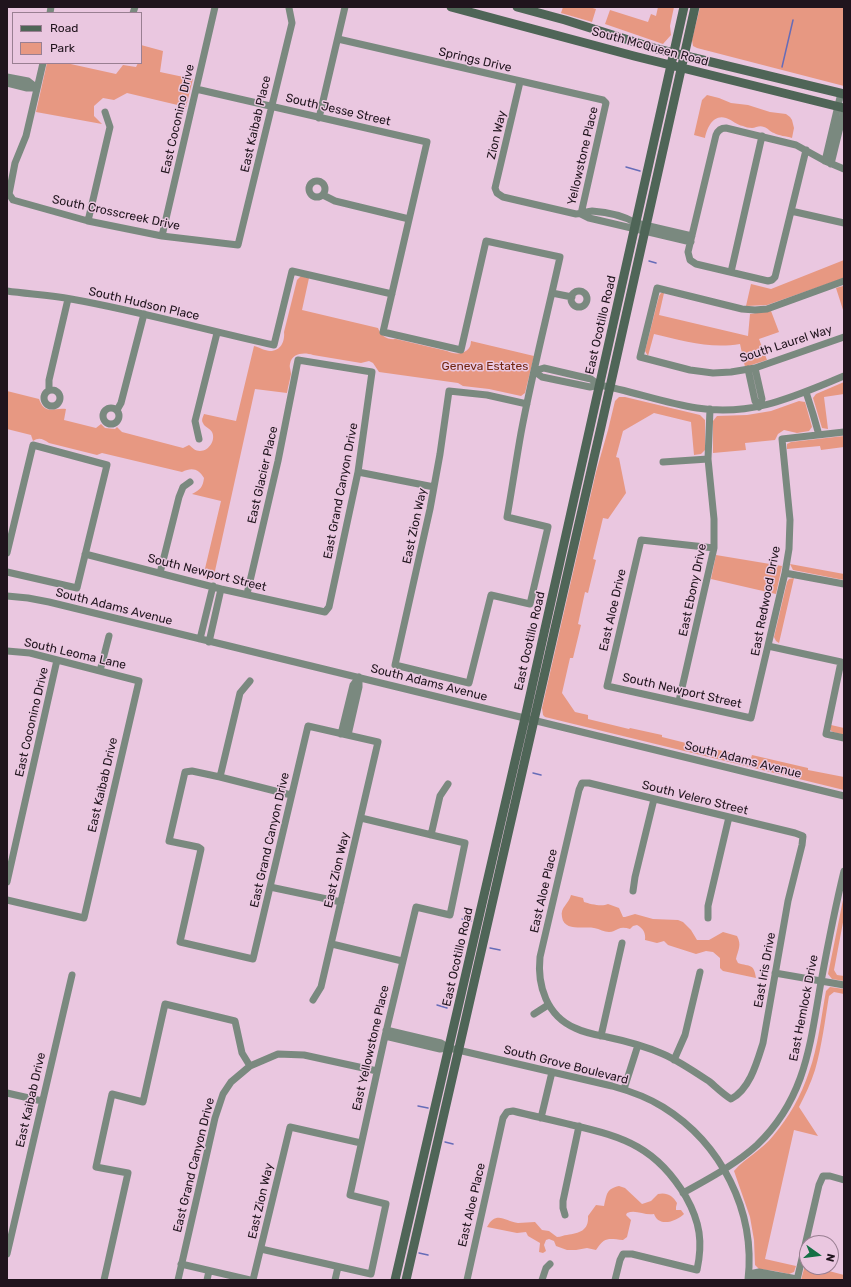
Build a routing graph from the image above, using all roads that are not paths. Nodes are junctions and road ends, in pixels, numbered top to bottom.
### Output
1 (215, 7) edge
2 (345, 7) edge
3 (451, 7) edge
4 (516, 7) edge
5 (684, 7) edge
6 (695, 7) edge
7 (289, 8) edge
8 (338, 39) junction
9 (674, 53) junction
10 (684, 55) junction
11 (43, 64) edge
12 (671, 65) junction
13 (681, 68) junction
14 (7, 76) edge
15 (520, 82) junction
16 (7, 83) edge
17 (37, 88) junction
18 (196, 89) junction
19 (842, 94) edge
20 (606, 103) joint
21 (272, 107) junction
22 (842, 108) edge
23 (106, 112) dead end
24 (319, 118) junction
25 (762, 136) junction
26 (806, 150) junction
27 (828, 163) junction
28 (844, 169) edge
29 (323, 195) dead end
30 (791, 211) junction
31 (581, 214) junction
32 (609, 214) junction
33 (409, 219) junction
34 (88, 221) junction
35 (607, 222) junction
36 (844, 223) edge
37 (635, 226) junction
38 (646, 228) junction
39 (162, 236) junction
40 (692, 239) junction
41 (238, 245) joint
42 (731, 272) junction
43 (844, 281) edge
44 (7, 291) edge
45 (552, 293) junction
46 (392, 294) junction
47 (572, 297) dead end
48 (68, 299) junction
49 (144, 314) junction
50 (218, 333) junction
51 (844, 337) edge
52 (751, 369) junction
53 (534, 371) junction
54 (372, 372) joint
55 (844, 376) edge
56 (599, 385) junction
57 (610, 387) junction
58 (49, 390) dead end
59 (806, 392) junction
60 (527, 404) junction
61 (759, 407) junction
62 (710, 409) junction
63 (117, 410) dead end
64 (844, 432) edge
65 (818, 435) junction
66 (199, 439) dead end
67 (708, 459) junction
68 (662, 462) dead end
69 (358, 472) junction
70 (190, 482) dead end
71 (434, 487) junction
72 (9, 537) edge
73 (714, 548) junction
74 (7, 553) edge
75 (85, 554) junction
76 (7, 572) edge
77 (160, 573) junction
78 (785, 573) junction
79 (844, 584) edge
80 (213, 586) junction
81 (221, 589) junction
82 (247, 594) junction
83 (7, 596) edge
84 (325, 612) joint
85 (109, 636) dead end
86 (200, 639) junction
87 (209, 642) junction
88 (768, 646) junction
89 (7, 651) edge
90 (57, 660) junction
91 (100, 672) junction
92 (358, 677) junction
93 (139, 681) joint
94 (250, 681) dead end
95 (607, 686) joint
96 (679, 701) junction
97 (525, 718) junction
98 (751, 718) joint
99 (535, 720) junction
100 (344, 734) junction
101 (844, 738) edge
102 (220, 777) junction
103 (582, 783) joint
104 (448, 784) dead end
105 (292, 795) junction
106 (844, 796) edge
107 (654, 799) junction
108 (729, 817) junction
109 (361, 818) junction
110 (431, 835) junction
111 (803, 836) joint
112 (844, 871) edge
113 (7, 882) edge
114 (270, 887) junction
115 (633, 891) dead end
116 (7, 900) edge
117 (341, 902) junction
118 (708, 918) dead end
119 (622, 943) dead end
120 (332, 944) junction
121 (402, 961) junction
122 (700, 972) dead end
123 (775, 973) junction
124 (72, 975) dead end
125 (821, 981) junction
126 (844, 985) edge
127 (313, 1000) dead end
128 (548, 1005) junction
129 (534, 1014) dead end
130 (385, 1033) junction
131 (601, 1036) junction
132 (638, 1045) junction
133 (454, 1049) junction
134 (674, 1060) junction
135 (250, 1066) junction
136 (377, 1071) junction
137 (552, 1072) junction
138 (624, 1089) junction
139 (7, 1093) edge
140 (42, 1101) junction
141 (542, 1118) junction
142 (579, 1126) junction
143 (361, 1143) junction
144 (724, 1170) junction
145 (844, 1180) edge
146 (683, 1193) junction
147 (565, 1215) dead end
148 (261, 1249) junction
149 (7, 1254) edge
150 (181, 1264) junction
151 (550, 1264) dead end
152 (338, 1267) junction
153 (213, 1271) junction
154 (748, 1277) edge
155 (797, 1279) edge
156 (104, 1280) edge
157 (178, 1280) edge
158 (207, 1280) edge
159 (215, 1280) edge
160 (250, 1280) edge
161 (253, 1280) edge
162 (335, 1280) edge
163 (395, 1280) edge
164 (406, 1280) edge
165 (467, 1280) edge
166 (542, 1280) edge
167 (616, 1280) edge
168 (773, 1280) edge

1 - 18 street, East Coconino Drive
2 - 8 street
3 - 12 main road, South McQueen Road
4 - 9 main road, South McQueen Road
5 - 9 main road, East Ocotillo Road
6 - 10 main road, East Ocotillo Road
7 - 21 street, East Kaibab Place
8 - 15 street, Springs Drive
8 - 24 street
9 - 10 main road, South McQueen Road
9 - 12 main road, East Ocotillo Road
10 - 13 main road, East Ocotillo Road
10 - 19 main road, South McQueen Road
11 - 17 street
12 - 13 main road, South McQueen Road
12 - 37 main road, East Ocotillo Road
13 - 22 main road, South McQueen Road
13 - 38 main road, East Ocotillo Road
14 - 17 street
15 - 20 street, Springs Drive
15 - 31 street, Zion Way
16 - 17 street
17 - 34 street, South Crosscreek Drive
18 - 21 street, South Jesse Street
18 - 39 street, East Coconino Drive
19 - 22 street
20 - 31 street, Yellowstone Place
21 - 24 street, South Jesse Street
21 - 41 street, East Kaibab Place
22 - 27 street
23 - 34 street
24 - 33 street, South Jesse Street
25 - 26 street
25 - 40 street
25 - 42 street
26 - 27 street
26 - 30 street
27 - 28 street
29 - 33 street
30 - 36 street
30 - 42 street
31 - 32 street
31 - 35 street
32 - 35 street
32 - 37 street
33 - 46 street
34 - 39 street, South Crosscreek Drive
35 - 37 street
37 - 38 street
37 - 56 main road, East Ocotillo Road
38 - 40 street
38 - 57 main road, East Ocotillo Road
39 - 41 street, South Crosscreek Drive
40 - 42 street
43 - 52 street, South Laurel Way
44 - 48 street, South Hudson Place
45 - 46 street
45 - 47 street
45 - 53 street
46 - 50 street, South Hudson Place
48 - 49 street, South Hudson Place
48 - 58 street
49 - 50 street, South Hudson Place
49 - 63 street
50 - 66 street
51 - 52 street, South Laurel Way
52 - 61 street
53 - 56 street
53 - 60 street
54 - 69 street, East Grand Canyon Drive
54 - 82 street, East Glacier Place
55 - 59 street
56 - 57 street
56 - 97 main road, East Ocotillo Road
57 - 62 street
57 - 99 main road, East Ocotillo Road
59 - 61 street
59 - 65 street
60 - 71 street, East Zion Way
60 - 71 street, East Zion Way
61 - 62 street
62 - 67 street, East Ebony Drive
64 - 65 street
65 - 78 street, East Redwood Drive
67 - 68 street
67 - 73 street, East Ebony Drive
69 - 71 street
69 - 84 street, East Grand Canyon Drive
70 - 77 street
72 - 74 street
72 - 75 street
73 - 95 street, East Aloe Drive
73 - 96 street, East Ebony Drive
75 - 76 street
75 - 77 street, South Newport Street
77 - 80 street, South Newport Street
78 - 79 street
78 - 88 street, East Redwood Drive
80 - 81 street, South Newport Street
80 - 86 street
81 - 82 street, South Newport Street
81 - 87 street
82 - 84 street, South Newport Street
83 - 86 street, South Adams Avenue
85 - 91 street
86 - 87 street, South Adams Avenue
87 - 92 street, South Adams Avenue
88 - 98 street, East Redwood Drive
88 - 101 street
89 - 90 street, South Leoma Lane
90 - 91 street, South Leoma Lane
90 - 113 street, East Coconino Drive
91 - 93 street, South Leoma Lane
92 - 97 street, South Adams Avenue
92 - 100 street
93 - 116 street, East Kaibab Drive
94 - 102 street
95 - 96 street, South Newport Street
96 - 98 street, South Newport Street
97 - 99 street, South Adams Avenue
97 - 133 main road, East Ocotillo Road
99 - 106 street, South Adams Avenue
99 - 133 main road, East Ocotillo Road
100 - 105 street, East Grand Canyon Drive
100 - 109 street, East Zion Way
102 - 105 street
102 - 114 street, East Grand Canyon Drive
103 - 107 street, South Velero Street
103 - 128 street, East Aloe Place
104 - 110 street
105 - 114 street, East Grand Canyon Drive
107 - 108 street, South Velero Street
107 - 115 street
108 - 111 street, South Velero Street
108 - 118 street
109 - 110 street
109 - 117 street, East Zion Way
110 - 121 street, East Yellowstone Place
111 - 123 street, East Iris Drive
112 - 125 street, East Hemlock Drive
114 - 117 street
117 - 120 street, East Zion Way
119 - 131 street
120 - 121 street
120 - 127 street, East Zion Way
121 - 130 street, East Yellowstone Place
122 - 134 street
123 - 125 street
123 - 134 street, East Iris Drive
124 - 140 street, East Kaibab Drive
125 - 126 street
125 - 144 street, East Hemlock Drive
128 - 129 street
128 - 131 street
130 - 133 street, South Grove Boulevard
130 - 136 street, East Yellowstone Place
131 - 132 street
132 - 134 street
132 - 138 street
133 - 137 street, South Grove Boulevard
133 - 163 main road, East Ocotillo Road
133 - 164 main road, East Ocotillo Road
135 - 136 street, East Grand Canyon Drive
135 - 150 street, East Grand Canyon Drive
135 - 156 street
136 - 143 street, East Yellowstone Place
137 - 138 street, South Grove Boulevard
137 - 141 street
138 - 144 street, South Grove Boulevard
139 - 140 street
140 - 149 street, East Kaibab Drive
141 - 142 street
141 - 165 street, East Aloe Place
142 - 146 street
142 - 147 street
143 - 148 street, East Zion Way
143 - 152 street, East Yellowstone Place
144 - 146 street, East Hemlock Drive
144 - 154 street, South Grove Boulevard
145 - 155 street
146 - 167 street
148 - 152 street
148 - 161 street, East Zion Way
150 - 153 street
150 - 157 street, East Grand Canyon Drive
151 - 166 street
152 - 162 street
153 - 158 street
153 - 159 street
153 - 160 street
154 - 155 street
154 - 168 street

